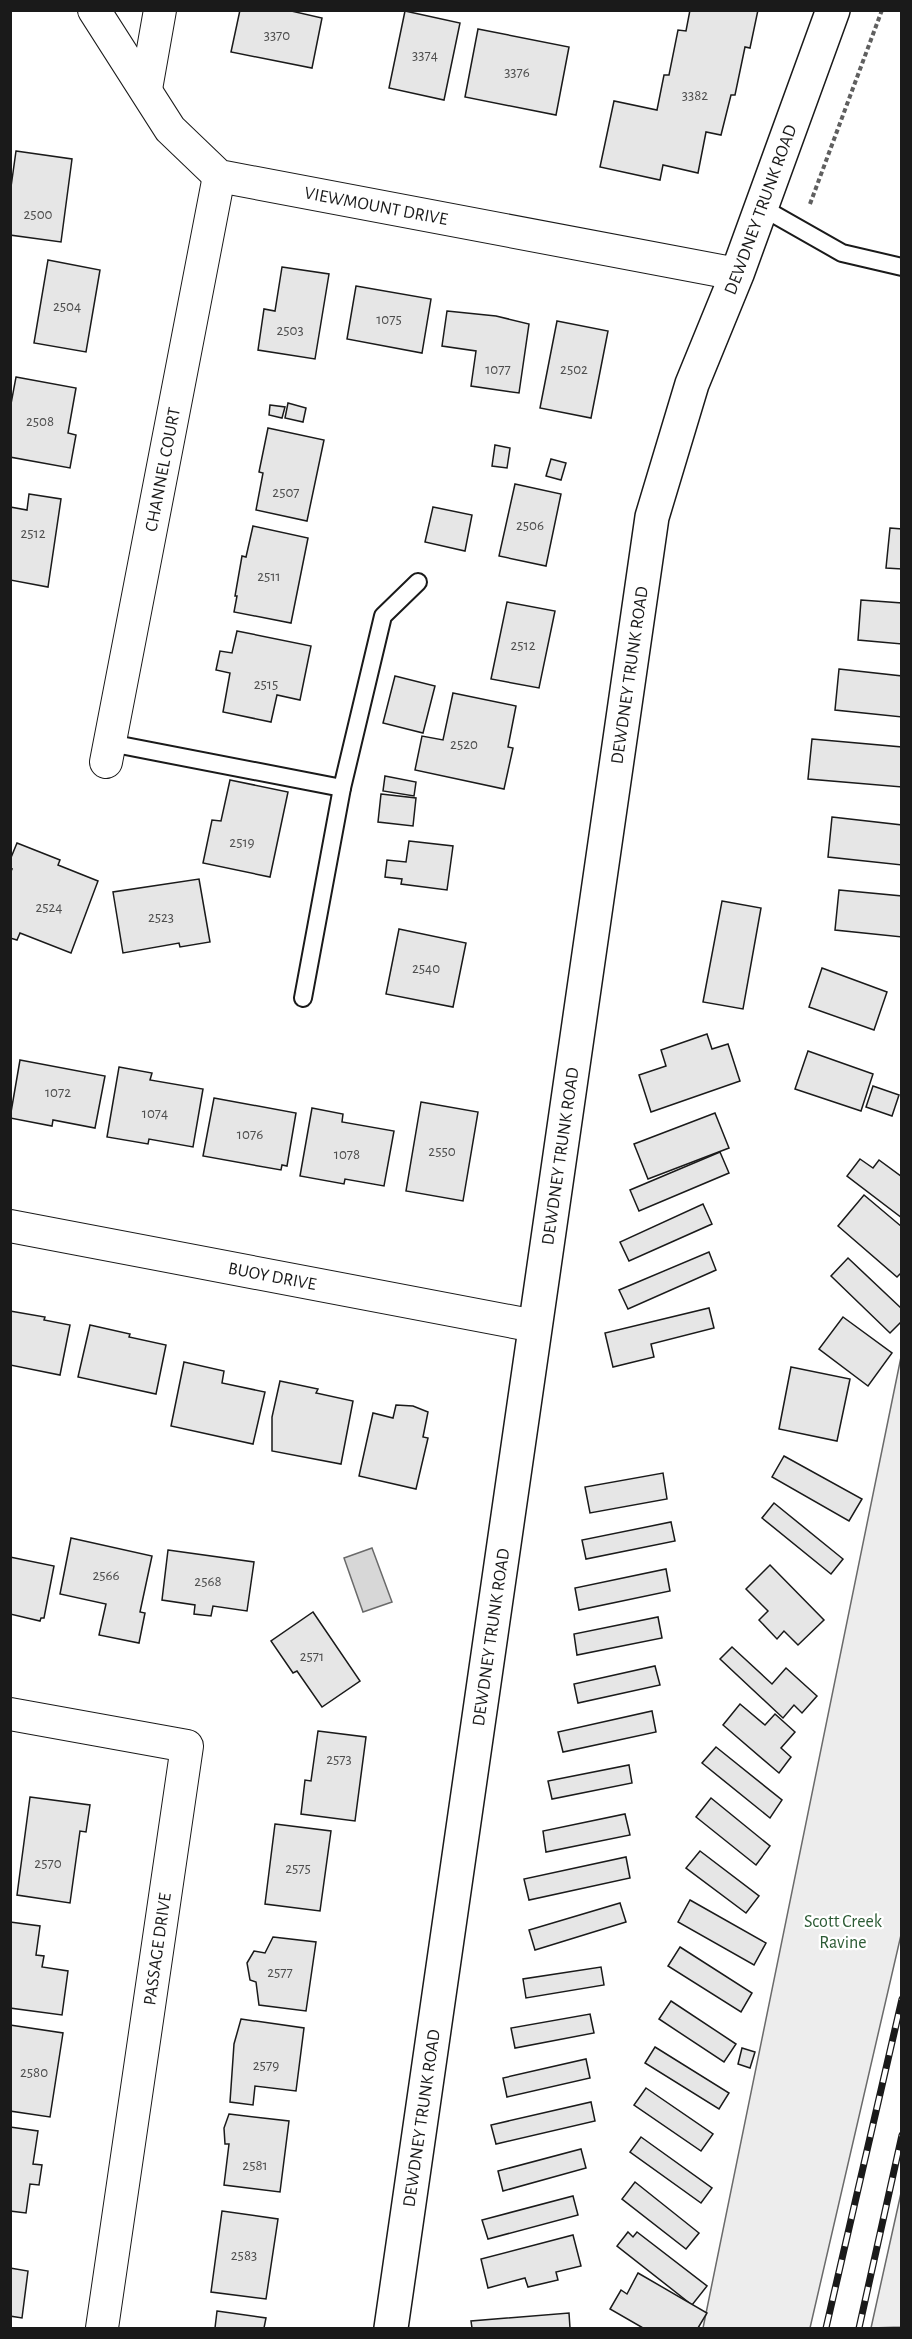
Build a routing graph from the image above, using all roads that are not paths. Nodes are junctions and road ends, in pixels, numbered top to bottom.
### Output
1 (94, 10) edge
2 (159, 10) edge
3 (833, 10) edge
4 (146, 89) junction
5 (219, 176) junction
6 (761, 207) junction
7 (902, 267) edge
8 (737, 274) junction
9 (418, 582) dead end
10 (108, 752) joint
11 (342, 788) junction
12 (303, 998) dead end
13 (10, 1226) edge
14 (535, 1326) junction
15 (10, 1714) edge
16 (102, 2328) edge
17 (391, 2328) edge

1 - 4 street
2 - 4 street
3 - 6 main road, DEWDNEY TRUNK ROAD
4 - 5 street
5 - 8 street, VIEWMOUNT DRIVE
5 - 10 street, CHANNEL COURT
6 - 7 lane
6 - 8 main road, DEWDNEY TRUNK ROAD
8 - 14 main road, DEWDNEY TRUNK ROAD
9 - 11 lane
10 - 11 lane
11 - 12 lane
13 - 14 street, BUOY DRIVE
14 - 17 main road, DEWDNEY TRUNK ROAD
15 - 16 street, PASSAGE DRIVE

